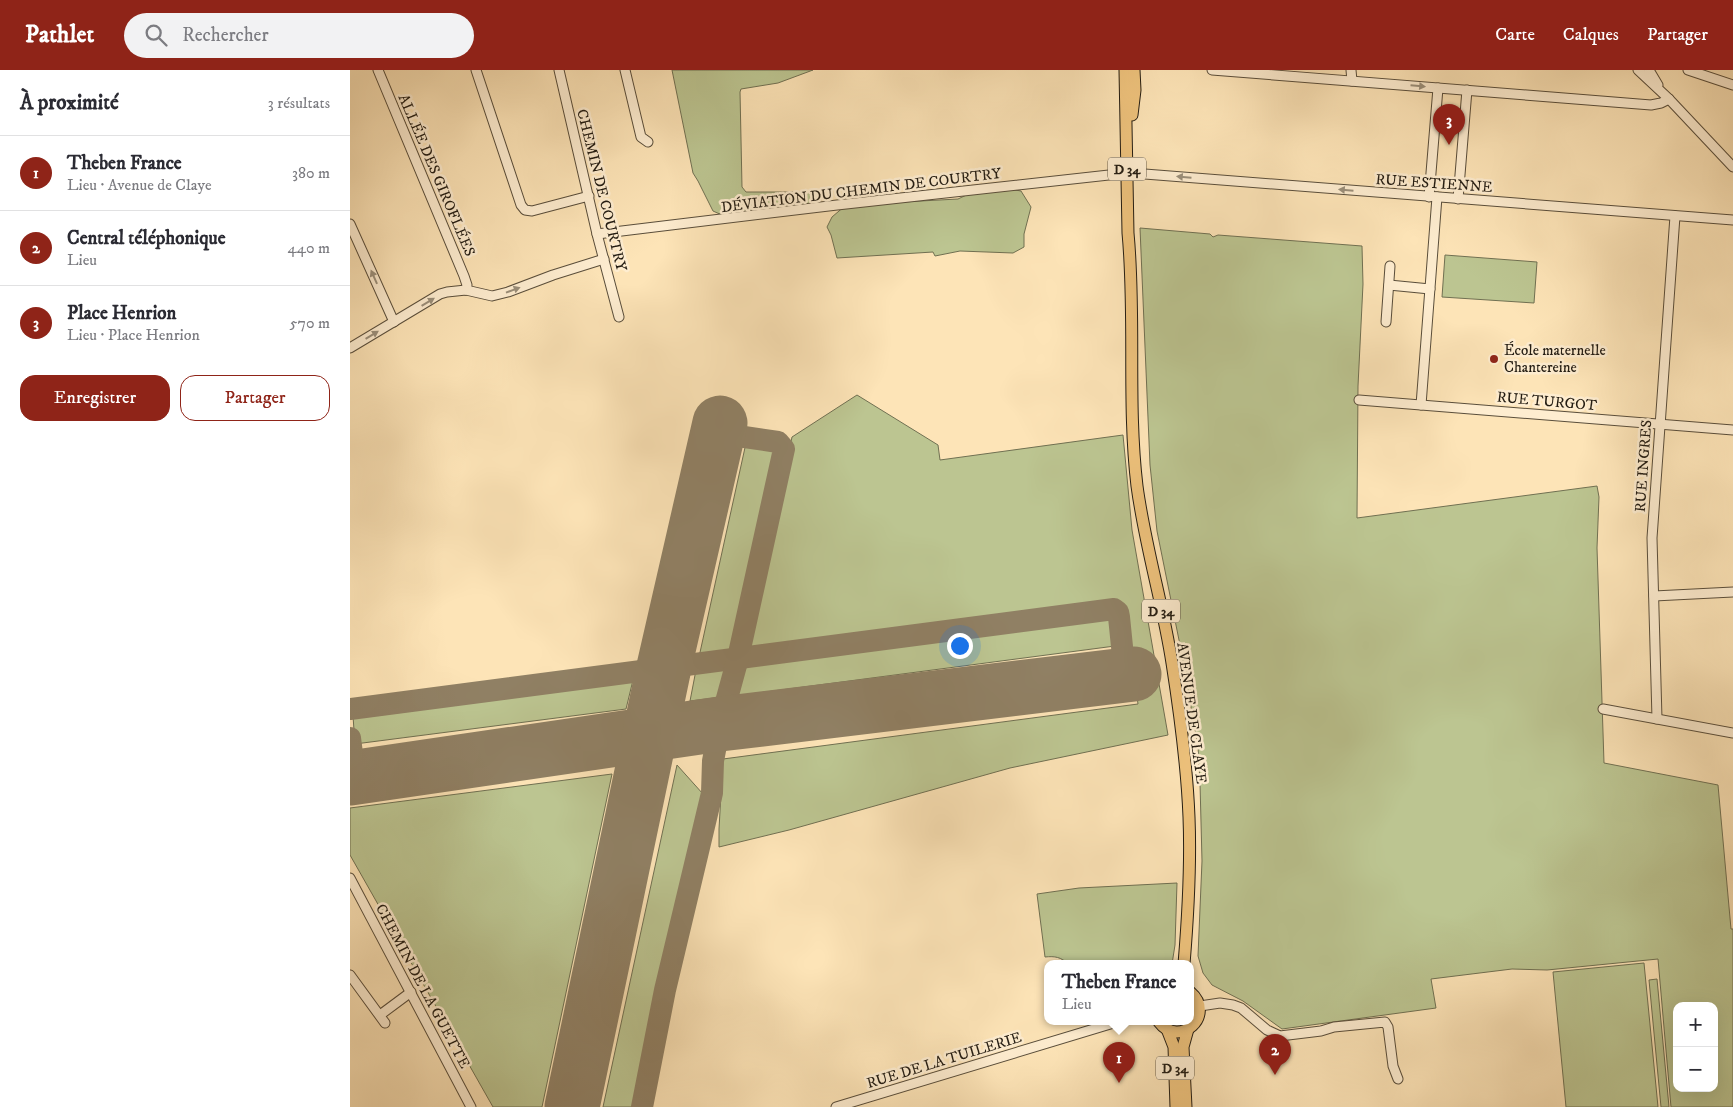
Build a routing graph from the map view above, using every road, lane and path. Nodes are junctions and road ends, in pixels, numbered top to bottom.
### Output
1 (378, 70) edge
2 (476, 70) edge
3 (559, 70) edge
4 (625, 70) edge
5 (1125, 70) edge
6 (1134, 70) edge
7 (1212, 70) edge
8 (1351, 70) edge
9 (1638, 70) edge
10 (1649, 70) edge
11 (1688, 70) edge
12 (1242, 71) edge
13 (1352, 81) junction
14 (1733, 85) edge
15 (1438, 88) junction
16 (1467, 90) junction
17 (1666, 97) junction
18 (648, 142) dead end
19 (1733, 167) edge
20 (1130, 173) junction
21 (589, 196) junction
22 (1433, 197) junction
23 (1458, 199) junction
24 (1675, 216) junction
25 (1733, 220) edge
26 (350, 224) edge
27 (597, 234) junction
28 (604, 259) junction
29 (1390, 266) dead end
30 (1389, 285) junction
31 (1430, 289) junction
32 (466, 290) junction
33 (619, 317) dead end
34 (394, 322) junction
35 (1386, 322) dead end
36 (350, 348) edge
37 (1359, 400) dead end
38 (1421, 405) junction
39 (1660, 425) junction
40 (1733, 430) edge
41 (1733, 592) edge
42 (1654, 596) junction
43 (1602, 709) dead end
44 (1657, 719) junction
45 (1733, 733) edge
46 (350, 878) edge
47 (1184, 960) edge
48 (350, 974) edge
49 (411, 992) junction
50 (1194, 995) edge
51 (1200, 1006) junction
52 (380, 1015) junction
53 (385, 1023) dead end
54 (1194, 1024) edge
55 (1107, 1025) edge
56 (1162, 1025) edge
57 (1163, 1025) edge
58 (1192, 1025) edge
59 (1188, 1029) junction
60 (1398, 1078) dead end
61 (471, 1107) edge
62 (838, 1107) edge
63 (1176, 1107) edge
64 (1186, 1107) edge

1 - 32 street, ALLÉE DES GIROFLÉES
2 - 21 street
3 - 21 street, CHEMIN DE COURTRY
4 - 18 street
5 - 20 main road, AVENUE DE CLAYE / D 34
6 - 20 main road, AVENUE DE CLAYE / D 34
7 - 12 street
8 - 13 street
9 - 17 street
10 - 17 street
11 - 14 street
12 - 13 street
13 -> 15 street
15 - 16 street
15 - 22 street
16 - 17 street
16 - 23 street
17 - 19 street
22 -> 20 street, RUE ESTIENNE
20 - 27 street, DÉVIATION DU CHEMIN DE COURTRY
20 - 47 main road, AVENUE DE CLAYE / D 34
21 - 27 street, CHEMIN DE COURTRY
22 - 23 street, RUE ESTIENNE
22 - 31 street
23 - 24 street, RUE ESTIENNE
24 - 25 street, RUE ESTIENNE
24 - 39 street, RUE INGRES
34 -> 26 street
27 - 28 street, CHEMIN DE COURTRY
32 -> 28 street
28 - 33 street, CHEMIN DE COURTRY
29 - 30 street
30 - 31 street
30 - 35 street
31 - 38 street
34 -> 32 street
36 -> 34 street
37 - 38 street, RUE TURGOT
38 - 39 street, RUE TURGOT
39 - 40 street, RUE TURGOT
39 - 42 street, RUE INGRES
41 - 42 street
42 - 44 street, RUE INGRES
43 - 44 street
44 - 45 street
46 - 49 street, CHEMIN DE LA GUETTE
48 - 52 street
49 - 52 street
49 - 61 street, CHEMIN DE LA GUETTE
50 - 51 main road
51 - 54 main road
51 - 60 street
52 - 53 street
55 - 62 street, RUE DE LA TUILERIE
56 - 63 main road, D 34
57 - 59 main road
58 - 59 main road
59 - 64 main road, D 34

